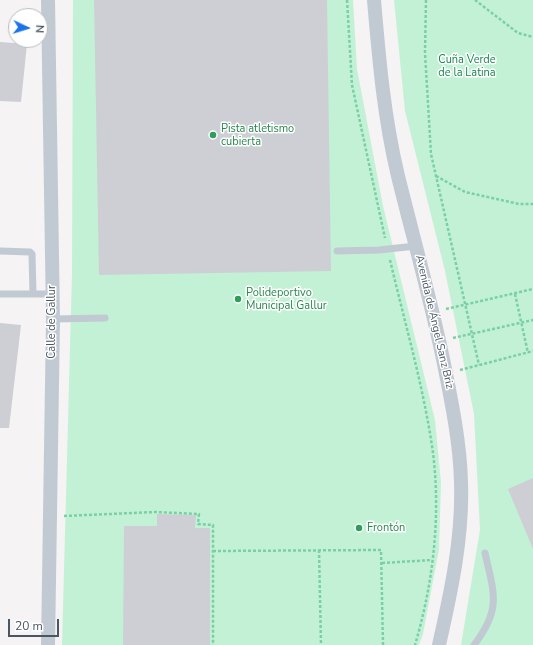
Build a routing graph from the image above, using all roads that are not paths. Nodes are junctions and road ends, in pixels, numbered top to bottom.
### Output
1 (48, 0) edge
2 (374, 0) edge
3 (416, 246) junction
4 (0, 251) edge
5 (337, 251) dead end
6 (0, 294) edge
7 (33, 294) junction
8 (53, 294) junction
9 (105, 318) dead end
10 (53, 319) junction
11 (485, 553) dead end
12 (48, 645) edge
13 (439, 645) edge
14 (474, 645) edge

1 - 8 street, Calle de Gallur
2 - 3 street, Avenida de Ángel Sanz Briz
3 - 5 lane
3 - 13 street, Avenida de Ángel Sanz Briz
4 - 7 lane
6 - 7 lane
7 - 8 lane
8 - 10 street, Calle de Gallur
9 - 10 lane
10 - 12 street, Calle de Gallur
11 - 14 lane

